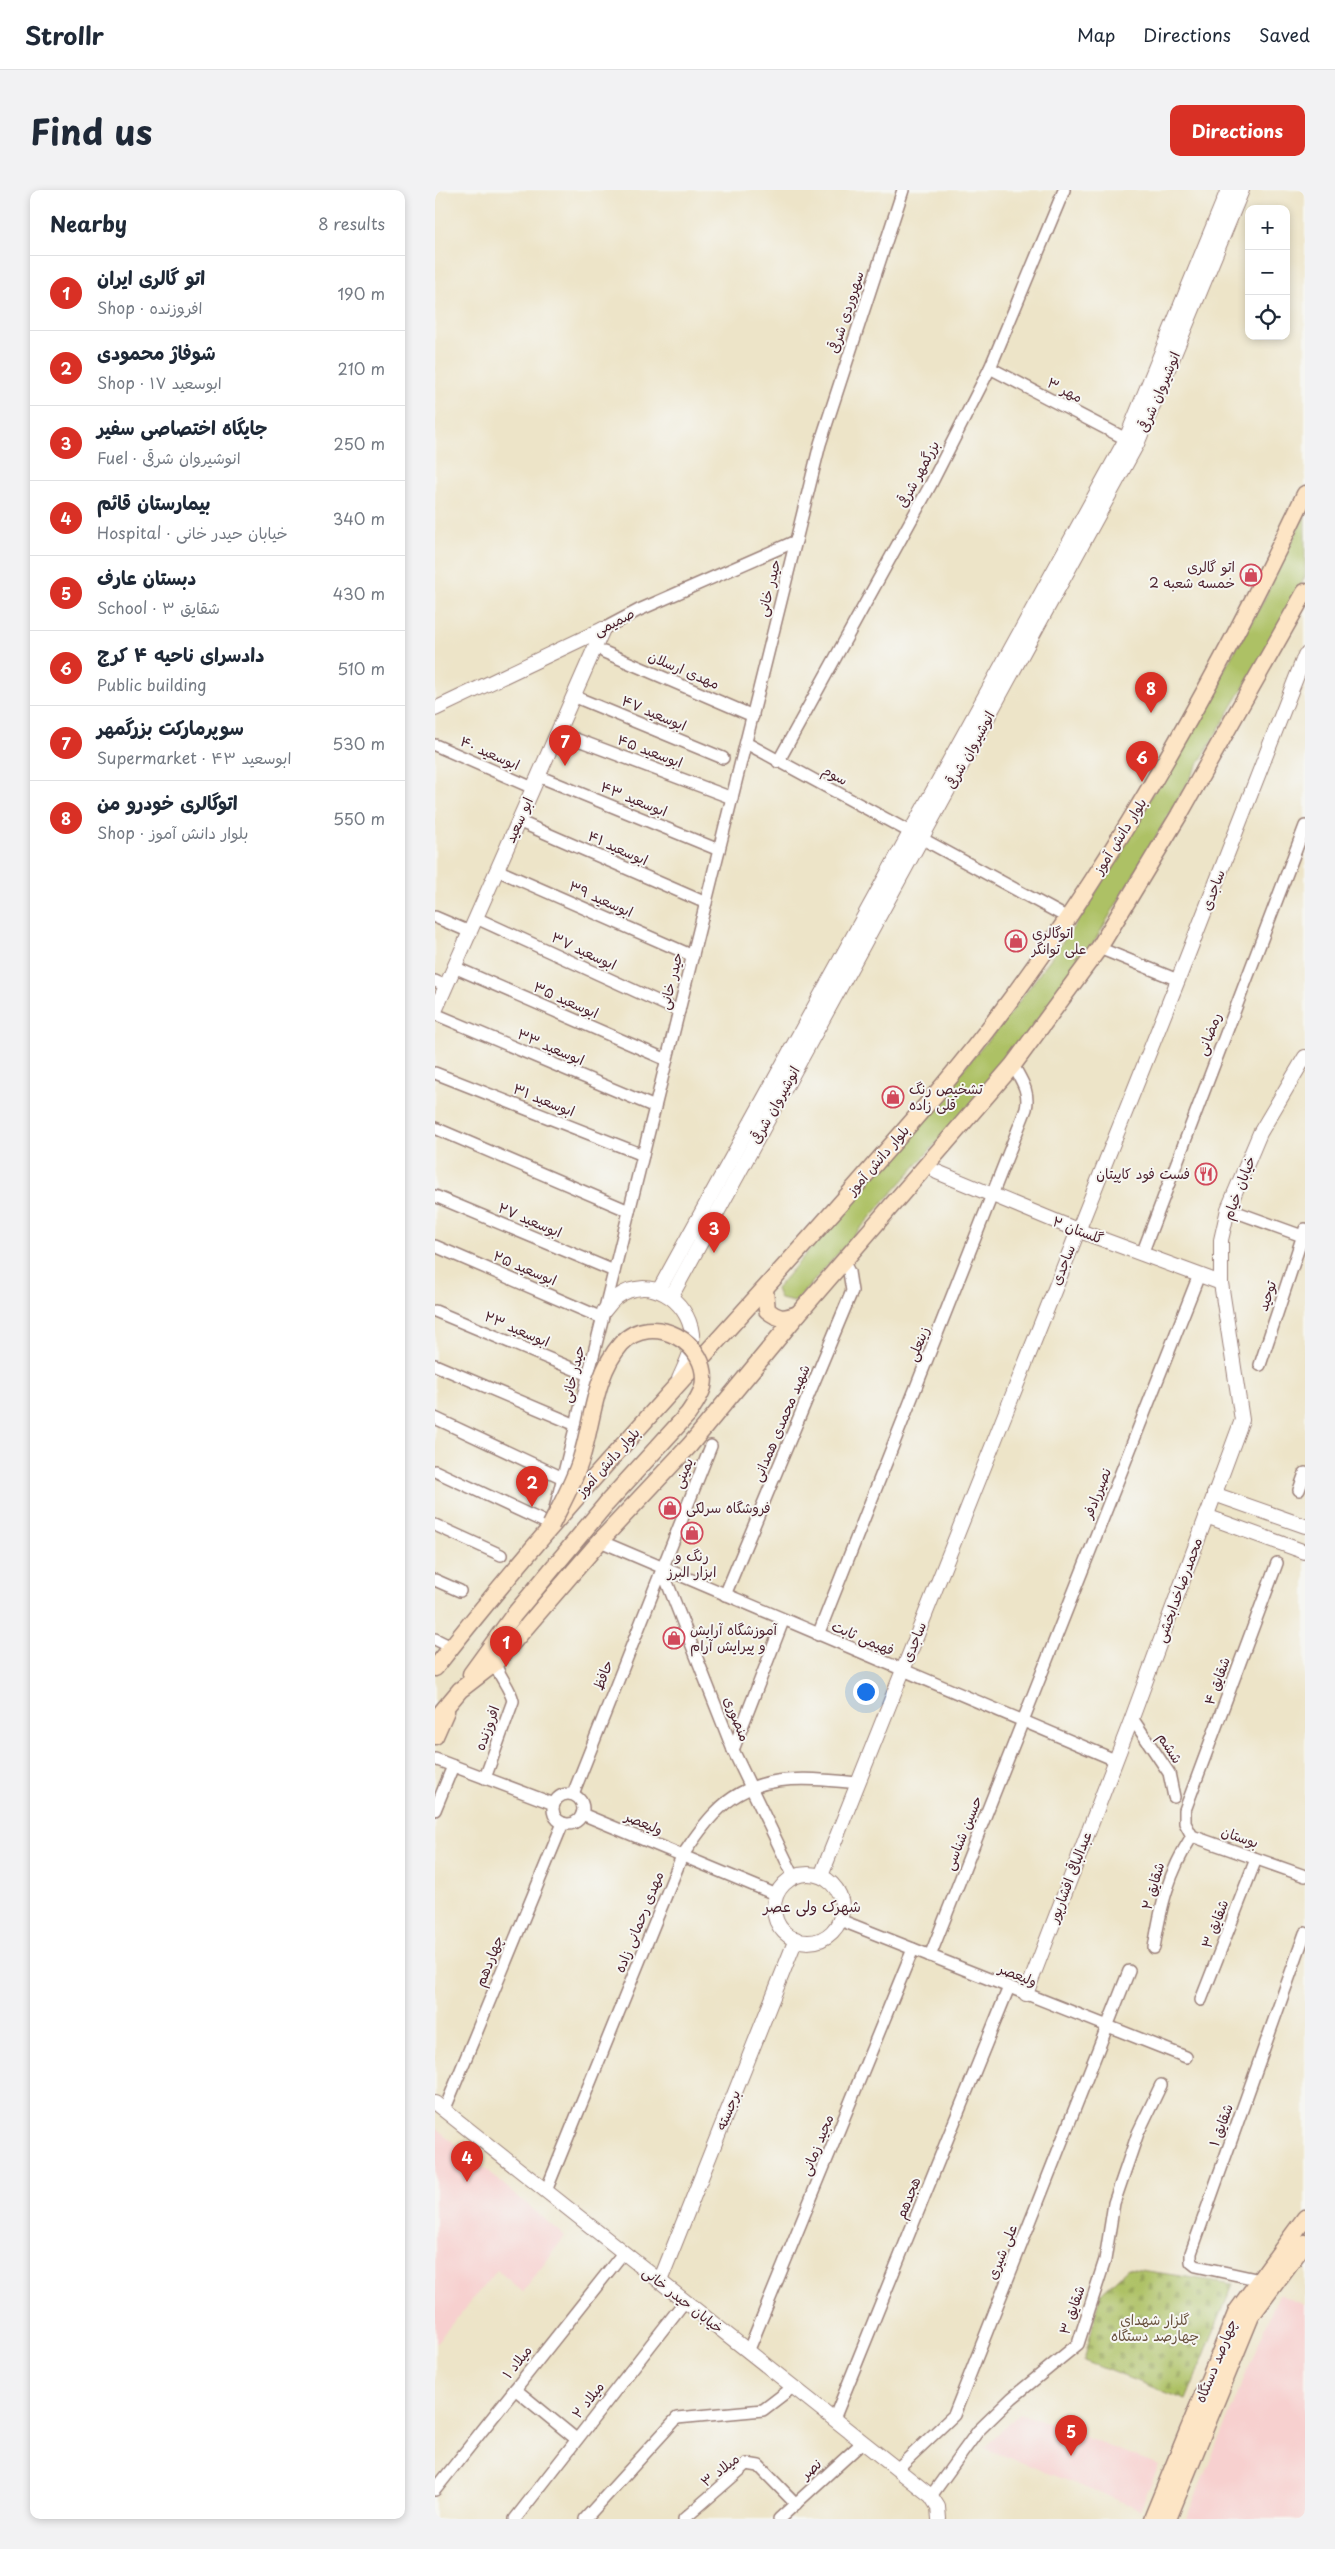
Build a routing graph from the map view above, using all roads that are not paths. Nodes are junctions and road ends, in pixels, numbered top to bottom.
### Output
1 (903, 190) edge
2 (1065, 190) edge
3 (1228, 190) edge
4 (1242, 190) edge
5 (990, 368) junction
6 (1126, 439) junction
7 (820, 444) joint
8 (1305, 494) edge
9 (796, 541) junction
10 (1304, 599) edge
11 (603, 628) junction
12 (604, 652) dead end
13 (1305, 655) edge
14 (573, 696) junction
15 (435, 709) edge
16 (753, 716) junction
17 (557, 732) junction
18 (746, 743) junction
19 (435, 745) edge
20 (723, 758) dead end
21 (778, 762) junction
22 (535, 782) junction
23 (732, 798) junction
24 (518, 821) junction
25 (1305, 826) edge
26 (916, 835) junction
27 (719, 850) junction
28 (497, 870) junction
29 (706, 903) junction
30 (435, 917) edge
31 (476, 918) junction
32 (1068, 918) junction
33 (470, 932) junction
34 (1099, 948) junction
35 (693, 956) junction
36 (454, 967) junction
37 (1178, 980) junction
38 (440, 984) edge
39 (679, 1011) junction
40 (435, 1012) edge
41 (1305, 1057) edge
42 (667, 1060) junction
43 (1013, 1065) junction
44 (435, 1073) edge
45 (655, 1107) junction
46 (435, 1128) edge
47 (643, 1155) junction
48 (937, 1172) dead end
49 (435, 1196) edge
50 (993, 1196) junction
51 (1228, 1209) junction
52 (629, 1210) junction
53 (1077, 1230) junction
54 (1304, 1234) edge
55 (435, 1246) edge
56 (1142, 1254) junction
57 (843, 1261) junction
58 (614, 1271) junction
59 (1199, 1275) junction
60 (1221, 1283) junction
61 (765, 1290) junction
62 (665, 1293) junction
63 (435, 1311) edge
64 (798, 1314) junction
65 (603, 1315) junction
66 (435, 1365) edge
67 (1260, 1365) dead end
68 (588, 1375) junction
69 (677, 1384) junction
70 (435, 1418) edge
71 (1242, 1420) joint
72 (576, 1425) junction
73 (711, 1446) dead end
74 (435, 1471) edge
75 (1305, 1473) edge
76 (563, 1478) junction
77 (1299, 1490) dead end
78 (1215, 1494) junction
79 (1206, 1516) junction
80 (435, 1525) edge
81 (551, 1525) junction
82 (1305, 1526) edge
83 (601, 1541) junction
84 (1305, 1552) edge
85 (501, 1555) dead end
86 (1277, 1563) dead end
87 (661, 1567) junction
88 (435, 1580) edge
89 (460, 1591) dead end
90 (725, 1595) junction
91 (783, 1620) junction
92 (818, 1635) junction
93 (435, 1639) edge
94 (451, 1647) junction
95 (495, 1663) junction
96 (435, 1668) edge
97 (903, 1671) junction
98 (460, 1690) junction
99 (449, 1704) junction
100 (1132, 1718) junction
101 (435, 1720) edge
102 (1023, 1721) junction
103 (435, 1736) edge
104 (733, 1750) junction
105 (435, 1759) edge
106 (1115, 1760) junction
107 (453, 1766) junction
108 (485, 1778) junction
109 (858, 1783) junction
110 (752, 1786) junction
111 (573, 1794) junction
112 (1174, 1797) dead end
113 (554, 1804) junction
114 (435, 1810) edge
115 (582, 1814) junction
116 (563, 1823) junction
117 (1192, 1836) junction
118 (682, 1856) junction
119 (1256, 1859) junction
120 (821, 1876) junction
121 (1305, 1876) edge
122 (794, 1877) junction
123 (777, 1895) junction
124 (840, 1920) junction
125 (1305, 1933) edge
126 (796, 1939) junction
127 (1154, 1948) dead end
128 (913, 1949) junction
129 (930, 1956) junction
130 (1129, 1971) dead end
131 (1009, 1987) junction
132 (1026, 1994) junction
133 (1201, 2000) dead end
134 (1108, 2026) junction
135 (1186, 2057) dead end
136 (1161, 2085) dead end
137 (440, 2107) edge
138 (546, 2192) junction
139 (1305, 2218) edge
140 (1305, 2243) edge
141 (623, 2252) junction
142 (1259, 2280) junction
143 (659, 2281) junction
144 (1275, 2283) junction
145 (685, 2302) junction
146 (1244, 2314) junction
147 (748, 2352) junction
148 (793, 2387) junction
149 (515, 2389) junction
150 (834, 2419) junction
151 (576, 2439) junction
152 (863, 2442) junction
153 (897, 2469) junction
154 (437, 2482) edge
155 (931, 2496) junction
156 (796, 2504) junction
157 (515, 2519) edge
158 (585, 2519) edge
159 (684, 2519) edge
160 (779, 2519) edge
161 (939, 2519) edge
162 (1152, 2519) edge
163 (1168, 2519) edge

1 - 7 street, سهروردی شرقی
2 - 5 street, بزرگمهر شرقی
3 - 6 street, انوشیروان شرقی
4 - 26 street, انوشیروان شرقی
5 - 6 street, مهر ۳
5 - 21 street, بزرگمهر شرقی
6 - 26 street, انوشیروان شرقی
7 - 9 street, حیدر خانی
8 - 32 main road, بلوار دانش آموز
9 - 11 street, صمیمی
9 - 16 street, حیدر خانی
10 - 34 main road
11 - 14 street, ابو سعید
11 - 15 street, صمیمی
12 - 16 street, مهدی ارسلان
13 - 37 street, ساجدی
14 - 17 street, ابو سعید
14 - 20 street, ابوسعید ۴۷
16 - 18 street, حیدر خانی
17 - 22 street, ابو سعید
17 - 23 street, ابوسعید ۴۵
18 - 21 street, سوم
18 - 23 street, حیدر خانی
19 - 22 street, ابوسعید ۴۰
21 - 26 street, سوم
22 - 24 street, ابو سعید
22 - 27 street, ابوسعید ۴۳
23 - 27 street, حیدر خانی
24 - 28 street, ابو سعید
24 - 29 street, ابوسعید ۴۱
25 - 56 street, رمضانی
26 - 32 street, سوم
26 - 62 street, انوشیروان شرقی
27 - 29 street, حیدر خانی
28 - 31 street, ابو سعید
28 - 35 street, ابوسعید ۳۹
29 - 35 street, حیدر خانی
30 - 33 street
31 - 33 street, ابو سعید
31 - 39 street, ابوسعید ۳۷
32 - 61 main road, بلوار دانش آموز
33 - 36 street, ابو سعید
34 - 37 street
34 - 43 main road
35 - 39 street, حیدر خانی
36 - 38 street, ابو سعید
36 - 42 street, ابوسعید ۳۵
37 - 53 street, ساجدی
38 - 40 street, ابو سعید
39 - 42 street, حیدر خانی
40 - 45 street, ابوسعید ۳۳
41 - 51 street, خیابان خیام
42 - 45 street, حیدر خانی
43 - 50 street, زینعلی
43 - 57 main road
44 - 47 street, ابوسعید ۳۱
45 - 47 street, حیدر خانی
46 - 52 street
47 - 52 street, حیدر خانی
48 - 50 street, گلستان ۲
49 - 58 street, ابوسعید ۲۷
50 - 53 street, گلستان ۲
50 - 92 street, زینعلی
51 - 54 street
51 - 60 street, خیابان خیام
52 - 58 street, حیدر خانی
53 - 56 street, گلستان ۲
53 - 97 street, ساجدی
54 - 67 street, توحید
55 - 65 street, ابوسعید ۲۵
56 - 59 street, گلستان ۲
57 - 64 main road
57 - 90 street, شهید محمدی همدانی
58 - 65 street, حیدر خانی
59 - 60 street, گلستان ۲
59 - 102 street, نصیررادفر
60 - 71 street, خیابان خیام
61 - 64 main road
61 - 69 main road, بلوار دانش آموز
62 - 65 street
62 - 69 street
63 - 68 street, ابوسعید ۲۳
64 - 83 main road
65 - 68 street, حیدر خانی
66 - 72 street
68 - 72 street, حیدر خانی
69 - 81 main road, بلوار دانش آموز
70 - 76 street
71 - 78 street, محمدرضاخدابخشی
72 - 76 street, حیدر خانی
73 - 87 street, یمینی
74 - 81 street
75 - 77 street
76 - 81 street, حیدر خانی
78 - 79 street, محمدرضاخدابخشی
78 - 82 street
79 - 84 street
79 - 100 street, محمدرضاخدابخشی
80 - 85 street
81 - 94 main road, بلوار دانش آموز
81 - 98 main road, bridge
83 - 87 street, فهیمی ثابت
83 - 95 main road
86 - 117 street, شقایق ۴
87 - 90 street, فهیمی ثابت
87 - 104 street, منصوری
87 - 111 street, حافظ
88 - 89 street
90 - 91 street, فهیمی ثابت
91 - 92 street, فهیمی ثابت
91 - 104 street
92 - 97 street, فهیمی ثابت
93 - 94 street
94 - 96 main road, بلوار دانش آموز
95 - 98 main road
95 - 108 street, افروزنده
97 - 102 street, فهیمی ثابت
97 - 109 street, ساجدی
98 - 99 main road
99 - 101 main road
99 - 103 main road
100 - 106 street, محمدرضاخدابخشی
100 - 112 street, ششم
102 - 106 street, فهیمی ثابت
102 - 129 street, حسین شناسی
104 - 110 street, منصوری
105 - 107 street
106 - 132 street, عبدالباقی افشارپور
107 - 108 street
107 - 114 street
108 - 113 street
109 - 110 street, مهدی رحمانی زاده
109 - 120 street, ساجدی
110 - 118 street, مهدی رحمانی زاده
110 - 122 street, منصوری
111 - 113 street
111 - 115 street
113 - 116 street
115 - 116 street
115 - 118 street, ولیعصر
116 - 137 street, چهاردهم
117 - 119 street, بوستان
117 - 127 street, شقایق ۲
118 - 123 street, ولیعصر
118 - 138 street, مهدی رحمانی زاده
119 - 121 street, بوستان
119 - 133 street, شقایق ۳
120 - 122 street
120 - 124 street
122 - 123 street
123 - 126 street
124 - 126 street
124 - 128 street, ولیعصر
125 - 142 street, شقایق ۱
126 - 143 street, برجسته
128 - 129 street, ولیعصر
128 - 147 street, مجید زمانی
129 - 131 street, ولیعصر
130 - 134 street, علی شیری
131 - 132 street, ولیعصر
131 - 150 street, هجدهم
132 - 134 street, ولیعصر
134 - 135 street, ولیعصر
134 - 153 street, علی شیری
136 - 155 street, شقایق ۳
137 - 138 street, خیابان حیدر خانی
138 - 141 street, خیابان حیدر خانی
139 - 142 main road, چهارصد دستگاه
140 - 144 main road, چهارصد دستگاه
141 - 143 street, خیابان حیدر خانی
141 - 149 street, میلاد ۱
142 - 144 street
142 - 146 main road, چهارصد دستگاه
143 - 145 street, خیابان حیدر خانی
144 - 146 main road, چهارصد دستگاه
145 - 147 street, خیابان حیدر خانی
145 - 151 street, میلاد ۲
146 - 162 main road, چهارصد دستگاه
146 - 163 main road, چهارصد دستگاه
147 - 148 street, خیابان حیدر خانی
148 - 150 street, خیابان حیدر خانی
148 - 158 street
149 - 151 street
149 - 154 street, میلاد ۱
150 - 152 street, خیابان حیدر خانی
151 - 157 street, میلاد ۲
152 - 153 street, خیابان حیدر خانی
152 - 156 street, نصر
153 - 155 street, خیابان حیدر خانی
155 - 161 street
156 - 159 street, میلاد ۳
156 - 160 street, نصر

